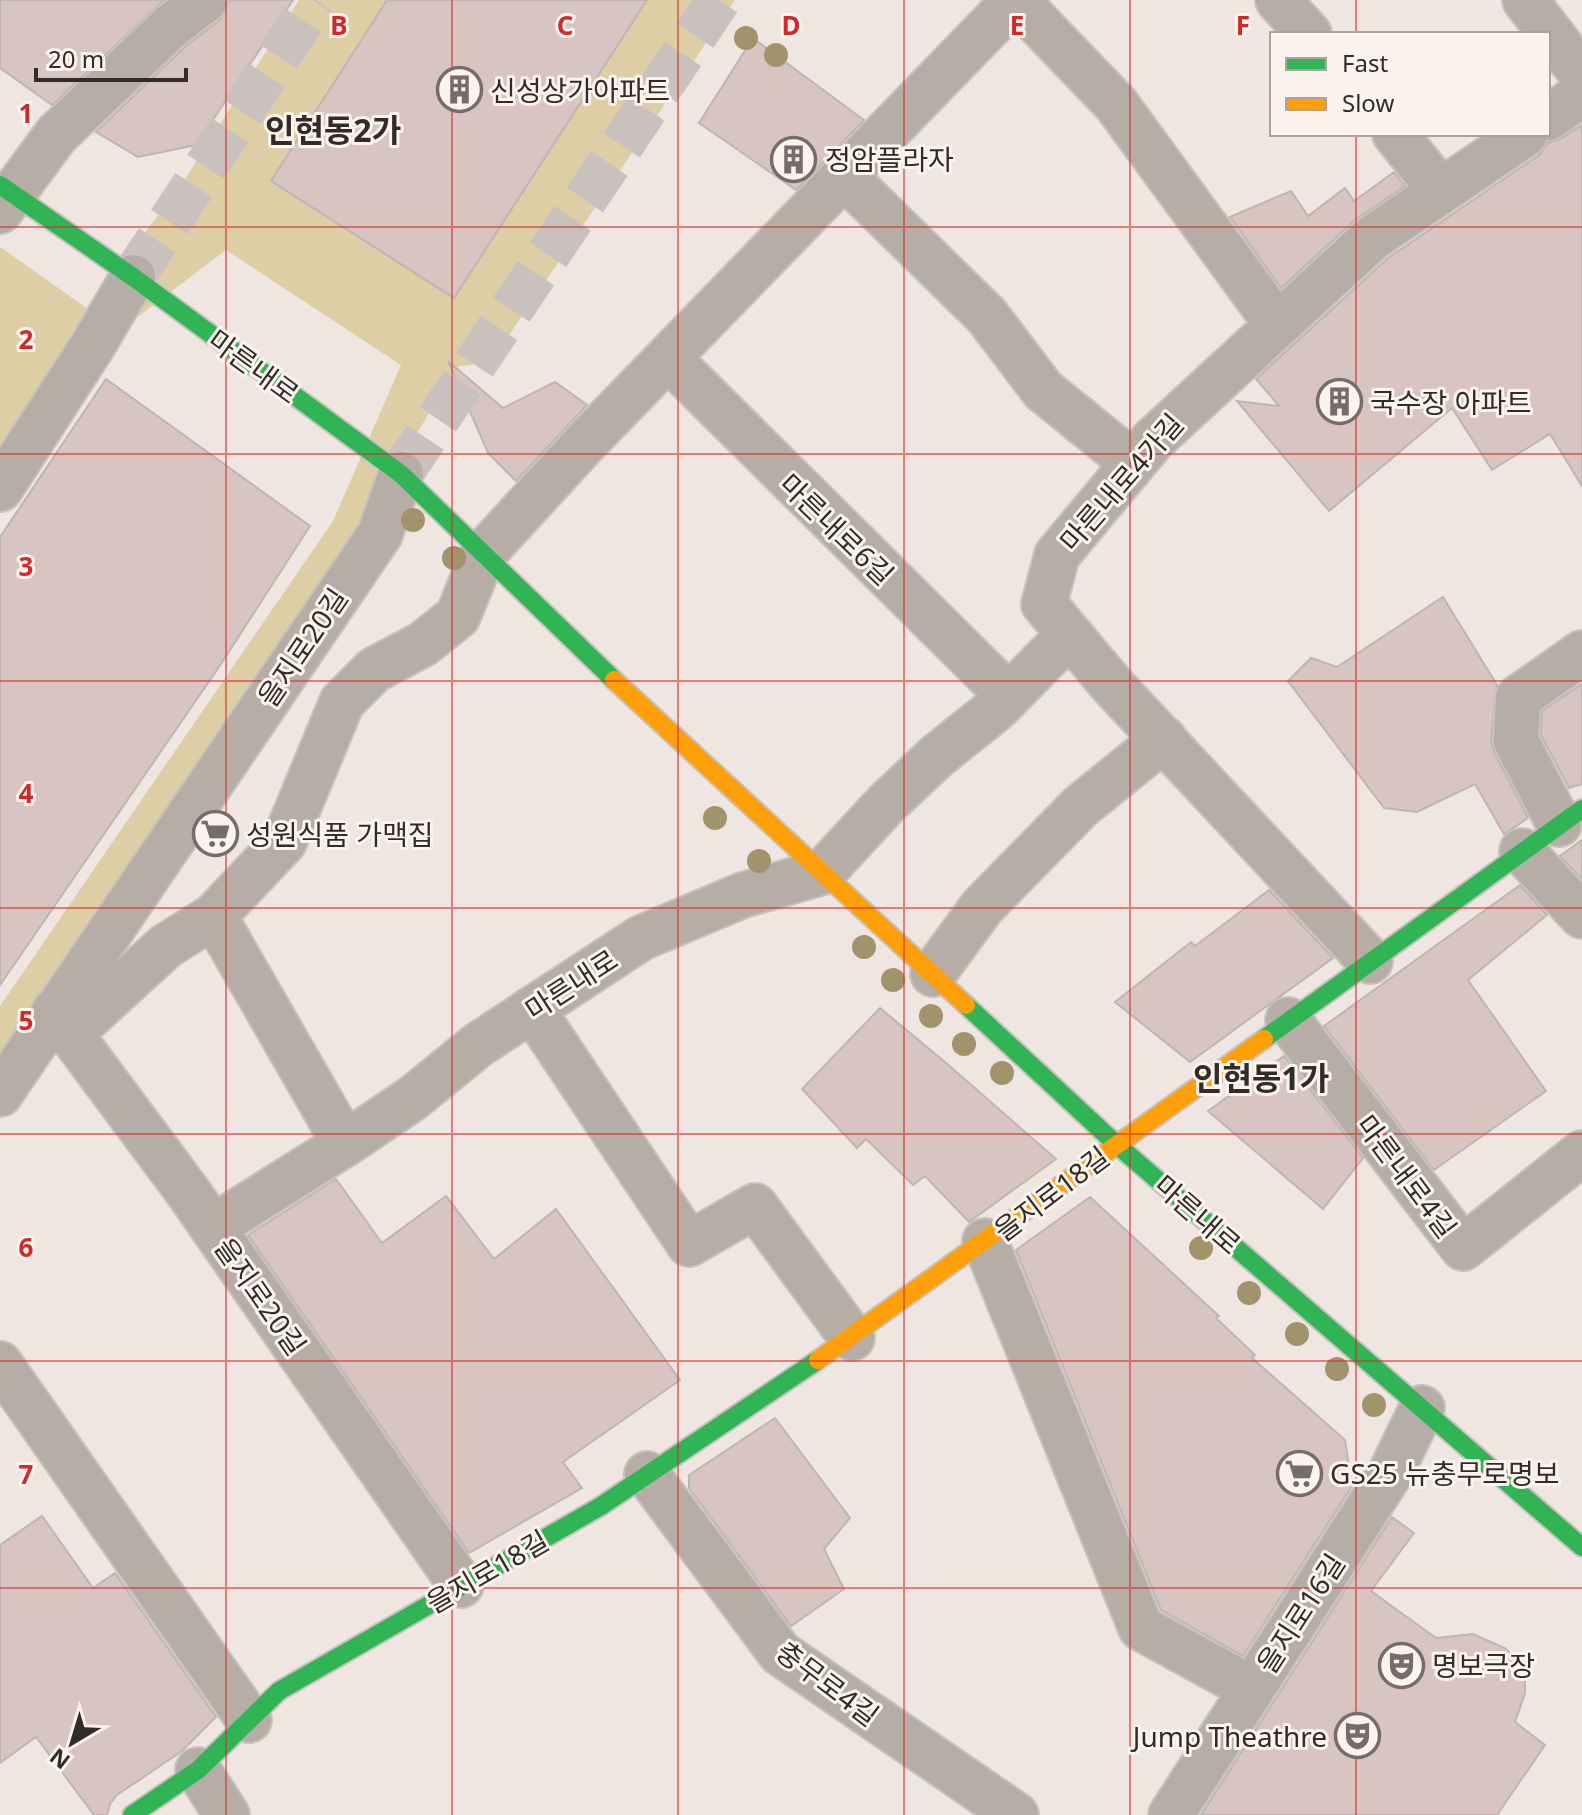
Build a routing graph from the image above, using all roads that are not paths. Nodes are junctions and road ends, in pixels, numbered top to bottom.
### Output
1 (205, 0) edge
2 (1016, 0) edge
3 (1278, 0) edge
4 (1525, 0) edge
5 (1307, 32) edge
6 (1550, 32) edge
7 (1550, 32) edge
8 (1582, 74) edge
9 (1582, 94) edge
10 (1550, 117) edge
11 (1397, 136) edge
12 (1522, 136) edge
13 (844, 176) junction
14 (1441, 191) junction
15 (4, 197) edge
16 (133, 277) junction
17 (1276, 323) junction
18 (668, 358) junction
19 (1133, 463) junction
20 (401, 474) junction
21 (0, 489) edge
22 (483, 554) junction
23 (1069, 635) junction
24 (1582, 653) edge
25 (1009, 696) junction
26 (1164, 739) junction
27 (1571, 816) edge
28 (1522, 851) junction
29 (823, 872) junction
30 (214, 916) junction
31 (1582, 916) edge
32 (1370, 961) junction
33 (933, 974) junction
34 (532, 1009) junction
35 (1288, 1020) junction
36 (62, 1022) junction
37 (0, 1094) edge
38 (345, 1144) junction
39 (1116, 1144) junction
40 (1582, 1153) edge
41 (213, 1227) junction
42 (985, 1241) junction
43 (852, 1338) junction
44 (0, 1364) edge
45 (1422, 1408) junction
46 (647, 1474) junction
47 (1582, 1547) edge
48 (461, 1585) junction
49 (1252, 1689) junction
50 (249, 1720) junction
51 (198, 1770) junction
52 (132, 1815) edge
53 (227, 1815) edge
54 (1016, 1815) edge
55 (1171, 1815) edge

1 - 15 street, 마른내로
2 - 13 street
2 - 17 street
3 - 5 street
4 - 7 street
6 - 8 street
9 - 10 street
11 - 14 street
12 - 14 street, 마른내로4가길
13 - 18 street
13 - 19 street
14 - 17 street, 마른내로4가길
15 - 16 main road, 마른내로
16 - 20 main road, 마른내로
16 - 21 street
17 - 19 street, 마른내로4가길
18 - 22 street
18 - 25 street, 마른내로6길
19 - 23 street, 마른내로4가길
20 - 22 main road, 마른내로
20 - 36 street, 을지로20길
22 - 29 main road, 마른내로
22 - 30 street
23 - 25 street
23 - 26 street, 마른내로4가길
24 - 27 street
25 - 29 street
26 - 32 street, 마른내로4가길
26 - 33 street
27 - 28 main road
28 - 31 street
28 - 32 main road
29 - 33 main road, 마른내로
29 - 34 street, 마른내로
30 - 36 street
30 - 38 street
32 - 35 main road
33 - 39 main road, 마른내로
34 - 38 street, 마른내로
34 - 43 street
35 - 39 main road
35 - 40 street, 마른내로4길
36 - 37 street, 을지로20길
36 - 41 street, 을지로20길
38 - 41 street, 마른내로
39 - 42 main road, 을지로18길
39 - 45 main road, 마른내로
41 - 48 street, 을지로20길
42 - 43 main road, 을지로18길
42 - 49 street, 을지로18길
43 - 46 main road, 을지로18길
44 - 50 street
45 - 47 main road, 마른내로
45 - 49 street, 을지로16길
46 - 48 main road, 을지로18길
46 - 54 street, 충무로4길
48 - 50 main road, 을지로18길
49 - 55 street, 을지로16길
50 - 51 main road, 을지로18길
51 - 52 main road, 을지로18길
51 - 53 street

